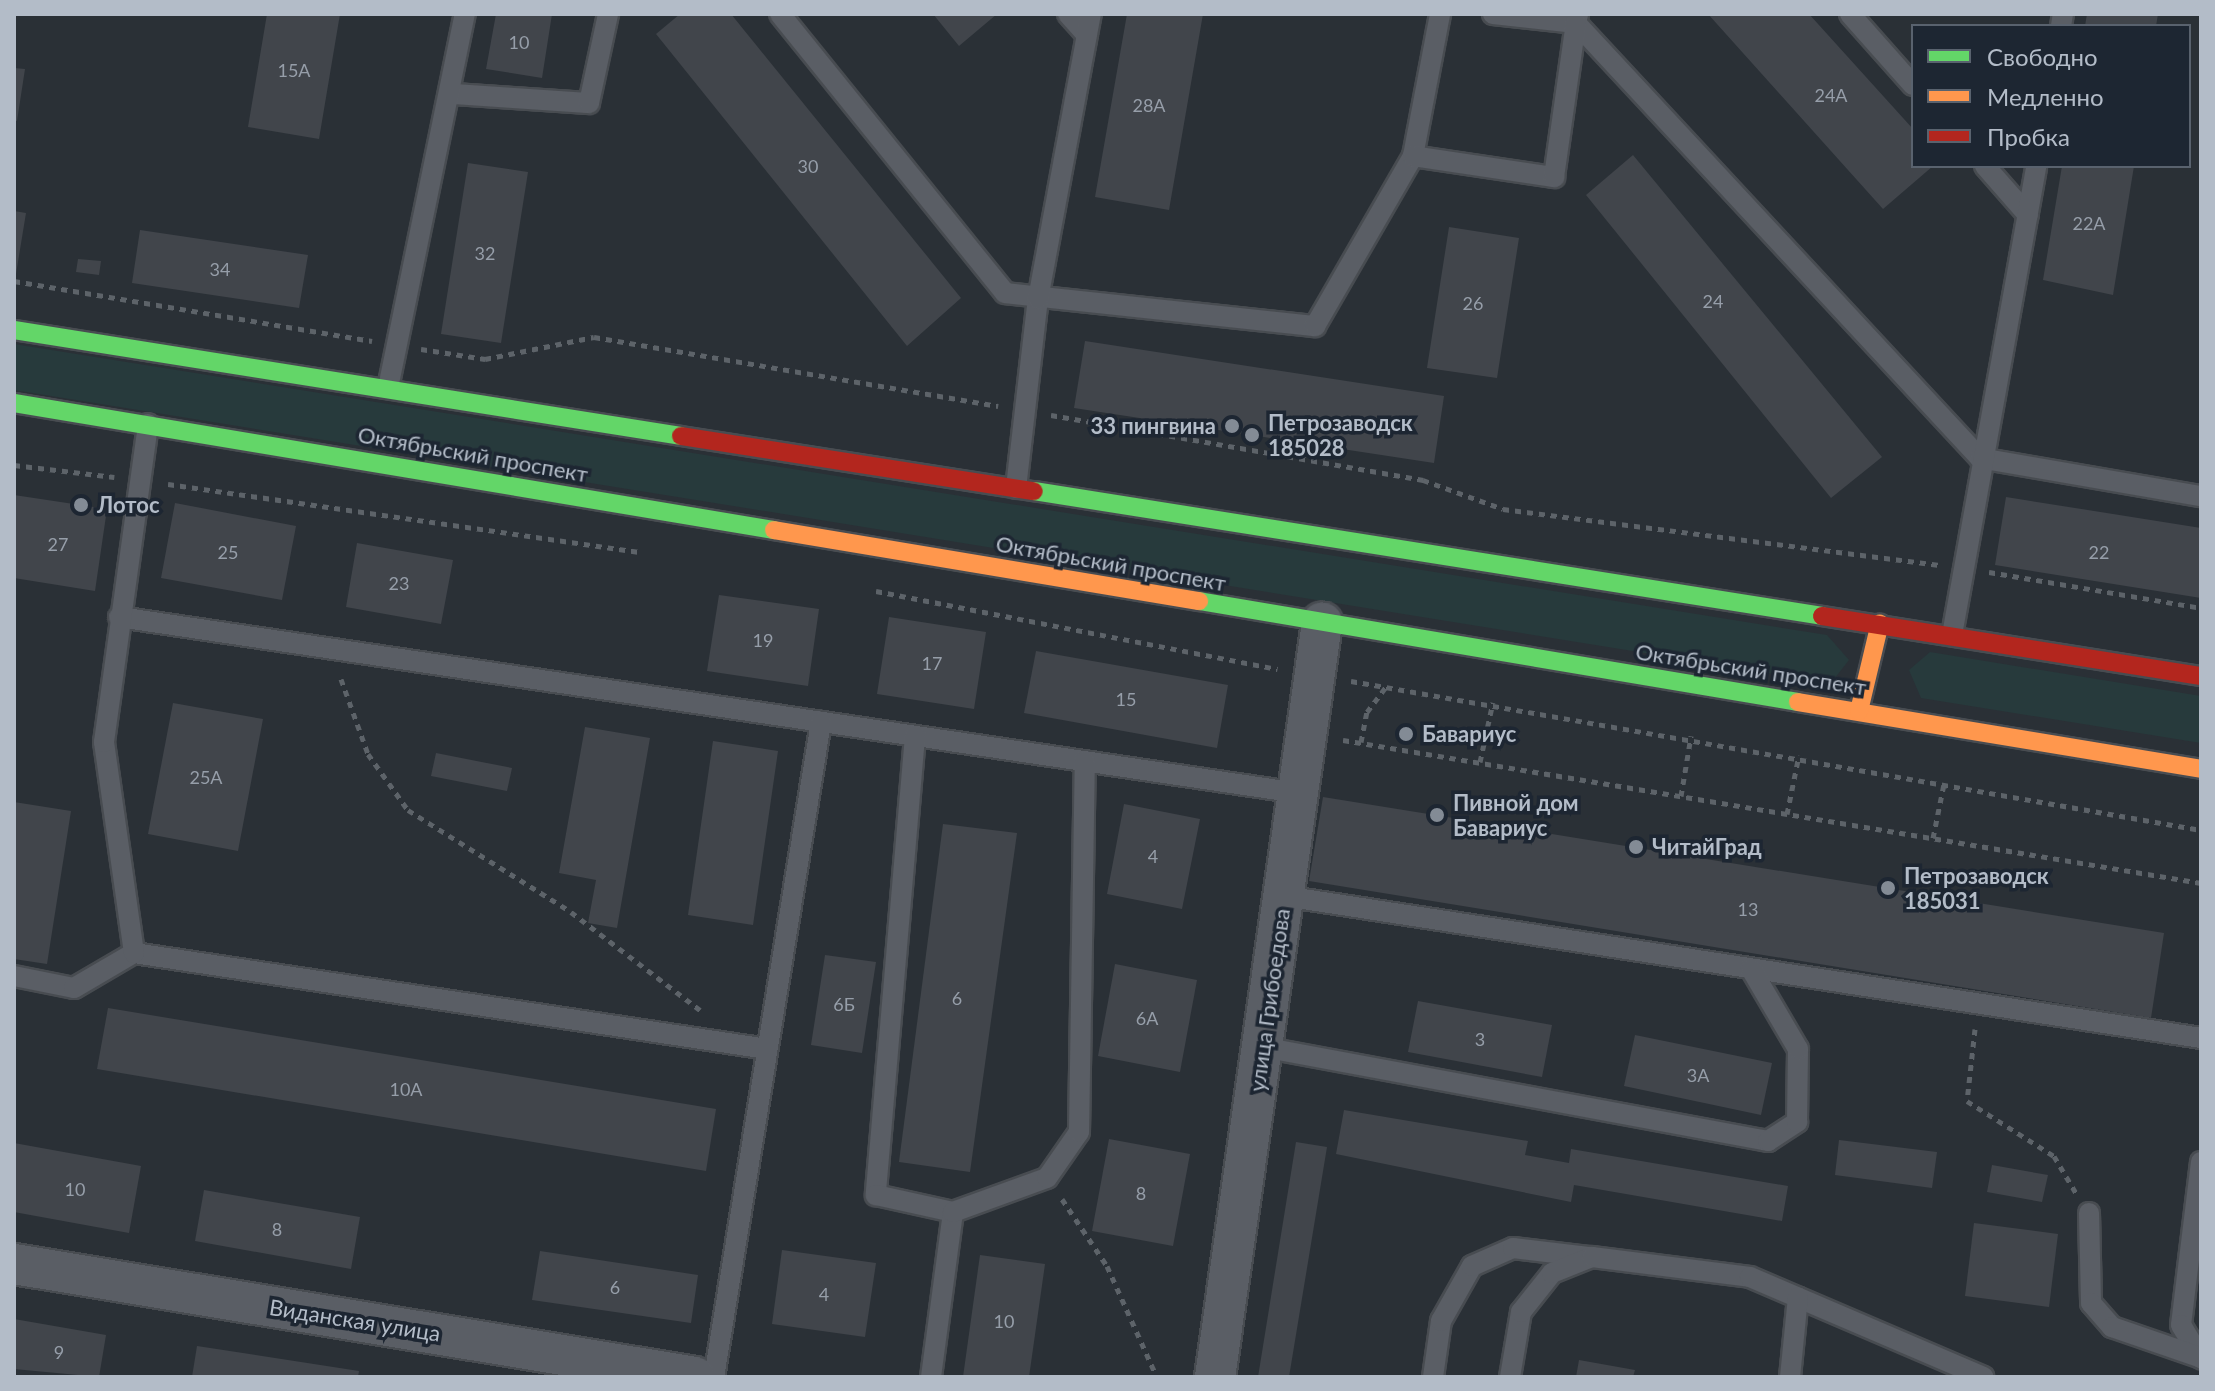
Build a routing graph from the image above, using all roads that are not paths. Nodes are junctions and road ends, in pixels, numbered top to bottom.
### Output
1 (465, 14) edge
2 (608, 14) edge
3 (780, 14) edge
4 (1068, 14) edge
5 (1091, 14) edge
6 (1440, 14) edge
7 (1493, 14) edge
8 (1850, 14) edge
9 (1577, 19) edge
10 (1087, 35) junction
11 (1911, 83) edge
12 (453, 94) junction
13 (1413, 156) junction
14 (1987, 168) edge
15 (2036, 168) edge
16 (2028, 215) junction
17 (1038, 299) junction
18 (14, 330) edge
19 (388, 388) junction
20 (14, 403) edge
21 (148, 424) junction
22 (1980, 458) junction
23 (1016, 488) junction
24 (2201, 496) edge
25 (119, 617) junction
26 (1322, 623) junction
27 (1880, 623) junction
28 (1952, 635) junction
29 (2201, 676) edge
30 (1859, 711) junction
31 (821, 722) junction
32 (915, 736) junction
33 (1085, 761) junction
34 (2201, 769) edge
35 (1298, 793) junction
36 (1284, 896) junction
37 (134, 953) junction
38 (1751, 969) junction
39 (14, 976) edge
40 (2201, 1038) edge
41 (1262, 1047) junction
42 (767, 1049) junction
43 (2201, 1162) edge
44 (953, 1212) junction
45 (2089, 1213) road end
46 (1592, 1257) junction
47 (14, 1264) edge
48 (1798, 1297) junction
49 (2200, 1357) edge
50 (695, 1377) edge
51 (714, 1377) edge
52 (931, 1377) edge
53 (1215, 1377) edge
54 (1433, 1377) edge
55 (1510, 1377) edge
56 (1790, 1377) edge
57 (1983, 1377) edge

1 - 12 lane
2 - 12 lane
3 - 17 lane
4 - 10 lane
5 - 10 lane
6 - 13 lane
7 - 9 lane
8 - 11 lane
9 - 13 lane
9 - 22 lane
10 - 17 lane
12 - 19 lane
13 - 17 lane
14 - 16 lane
15 - 16 lane
16 - 22 lane
17 - 23 lane
18 - 19 main road
19 - 23 main road
20 - 21 main road, Октябрьский проспект
21 - 25 lane
21 - 26 main road, Октябрьский проспект
22 - 24 lane
22 - 28 lane
23 - 27 main road
25 - 31 lane
25 - 37 lane
26 - 30 main road, Октябрьский проспект
26 - 35 street, улица Грибоедова
27 - 28 main road
27 - 30 main road
28 - 29 main road
30 - 34 main road, Октябрьский проспект
31 - 32 lane
31 - 42 lane
32 - 33 lane
32 - 44 lane
33 - 35 lane
33 - 44 lane
35 - 36 street, улица Грибоедова
36 - 38 lane
36 - 41 street, улица Грибоедова
37 - 39 lane
37 - 42 lane
38 - 40 lane
38 - 41 lane
41 - 53 street, улица Грибоедова
42 - 51 lane
43 - 49 lane
44 - 52 lane
45 - 49 lane
46 - 48 lane
46 - 54 lane
46 - 55 lane
47 - 50 street, Виданская улица
48 - 56 lane
48 - 57 lane

